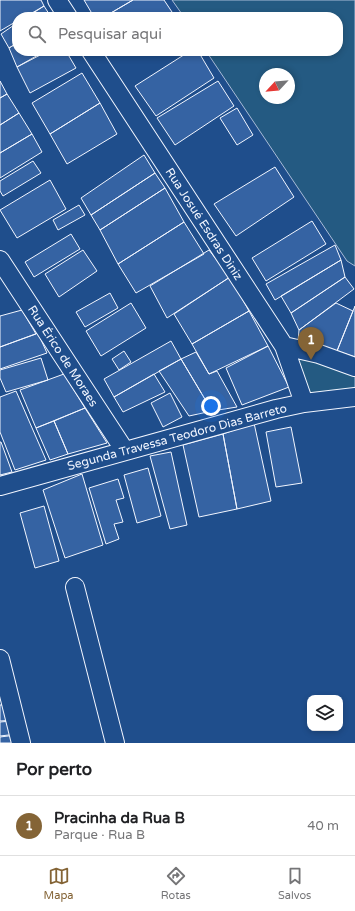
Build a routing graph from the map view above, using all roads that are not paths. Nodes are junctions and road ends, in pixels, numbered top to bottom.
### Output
1 (57, 0) edge
2 (65, 12) edge
3 (94, 56) edge
4 (0, 260) edge
5 (284, 346) junction
6 (355, 367) edge
7 (355, 397) edge
8 (304, 403) junction
9 (125, 451) junction
10 (0, 486) edge
11 (75, 587) dead end
12 (0, 659) edge
13 (21, 743) edge
14 (115, 743) edge

1 - 2 street
3 - 5 street, Rua Josué Esdras Diniz
4 - 9 street, Rua Érico de Moraes
5 - 6 street
5 - 8 street, Rua Josué Esdras Diniz
7 - 8 street, Segunda Travessa Teodoro Dias Barreto
8 - 9 street, Segunda Travessa Teodoro Dias Barreto
9 - 10 street, Segunda Travessa Teodoro Dias Barreto
11 - 14 street
12 - 13 street

